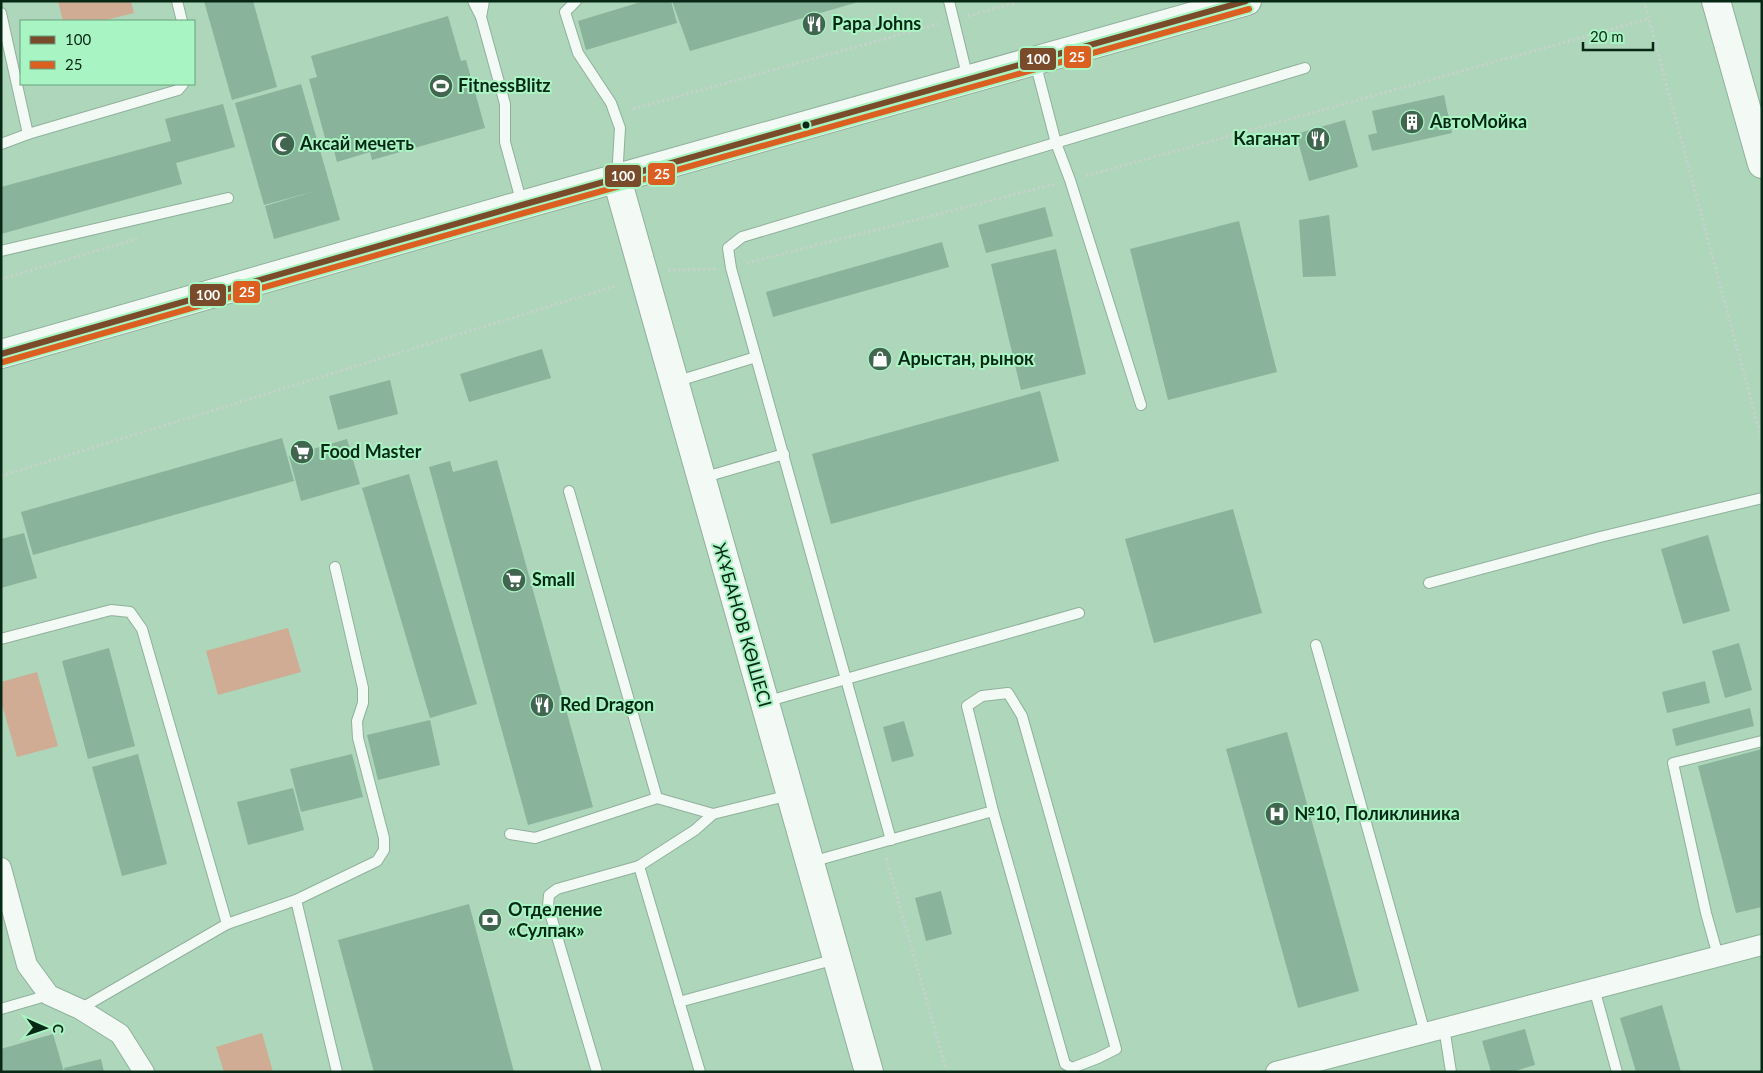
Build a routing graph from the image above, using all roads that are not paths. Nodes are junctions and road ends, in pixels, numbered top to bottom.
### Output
1 (177, 1) edge
2 (473, 1) edge
3 (484, 1) edge
4 (576, 1) edge
5 (949, 1) edge
6 (1247, 1) edge
7 (1716, 1) edge
8 (1, 13) edge
9 (481, 17) junction
10 (182, 20) edge
11 (1035, 61) junction
12 (1305, 68) dead end
13 (968, 80) junction
14 (181, 85) edge
15 (28, 134) junction
16 (1056, 143) junction
17 (1, 144) edge
18 (1762, 164) edge
19 (617, 179) junction
20 (228, 198) dead end
21 (522, 205) junction
22 (1, 252) edge
23 (1, 354) edge
24 (756, 357) junction
25 (674, 382) junction
26 (1141, 406) dead end
27 (784, 454) junction
28 (701, 478) junction
29 (569, 490) dead end
30 (1762, 498) edge
31 (335, 567) dead end
32 (1429, 583) dead end
33 (1079, 613) dead end
34 (1, 640) edge
35 (1316, 645) dead end
36 (844, 680) junction
37 (764, 703) junction
38 (1762, 741) edge
39 (790, 795) junction
40 (657, 798) junction
41 (992, 811) junction
42 (714, 814) junction
43 (510, 834) dead end
44 (891, 840) junction
45 (810, 863) junction
46 (639, 866) junction
47 (1, 868) edge
48 (296, 900) junction
49 (227, 924) junction
50 (1762, 945) edge
51 (1718, 956) junction
52 (836, 959) junction
53 (1594, 988) junction
54 (48, 995) junction
55 (679, 1002) junction
56 (1, 1009) edge
57 (80, 1009) junction
58 (1444, 1027) junction
59 (1424, 1032) junction
60 (144, 1072) edge
61 (337, 1072) edge
62 (597, 1072) edge
63 (700, 1072) edge
64 (868, 1072) edge
65 (1276, 1072) edge
66 (1452, 1072) edge
67 (1617, 1072) edge

1 - 10 lane
2 - 9 lane
3 - 9 lane
4 - 19 lane
5 - 13 lane
6 - 11 main road
7 - 18 main road
8 - 15 lane
9 - 21 lane
11 - 13 main road
11 - 16 lane
12 - 16 lane
13 - 19 main road
14 - 15 lane
15 - 17 lane
16 - 24 lane
16 - 26 lane
19 - 21 main road
19 - 25 main road, ЖҰБАНОВ КӨШЕСІ
20 - 22 lane
21 - 23 main road
24 - 25 lane
24 - 27 lane
25 - 28 main road, ЖҰБАНОВ КӨШЕСІ
27 - 28 lane
27 - 36 lane
28 - 37 main road, ЖҰБАНОВ КӨШЕСІ
29 - 40 lane
30 - 32 lane
31 - 48 lane
33 - 36 lane
34 - 49 lane
35 - 59 lane
36 - 37 lane
36 - 44 lane
37 - 39 main road, ЖҰБАНОВ КӨШЕСІ
38 - 51 lane
39 - 42 lane
39 - 45 main road, ЖҰБАНОВ КӨШЕСІ
40 - 42 lane
40 - 43 lane
41 - 41 lane
41 - 44 lane
42 - 46 lane
44 - 45 lane
45 - 52 main road, ЖҰБАНОВ КӨШЕСІ
46 - 55 lane
46 - 62 lane
47 - 54 street
48 - 49 lane
48 - 61 lane
49 - 57 lane
50 - 51 street
51 - 53 street
52 - 55 lane
52 - 64 main road, ЖҰБАНОВ КӨШЕСІ
53 - 58 street
53 - 67 lane
54 - 56 lane
54 - 57 street
55 - 63 lane
57 - 60 street
58 - 59 street
58 - 66 lane
59 - 65 street

